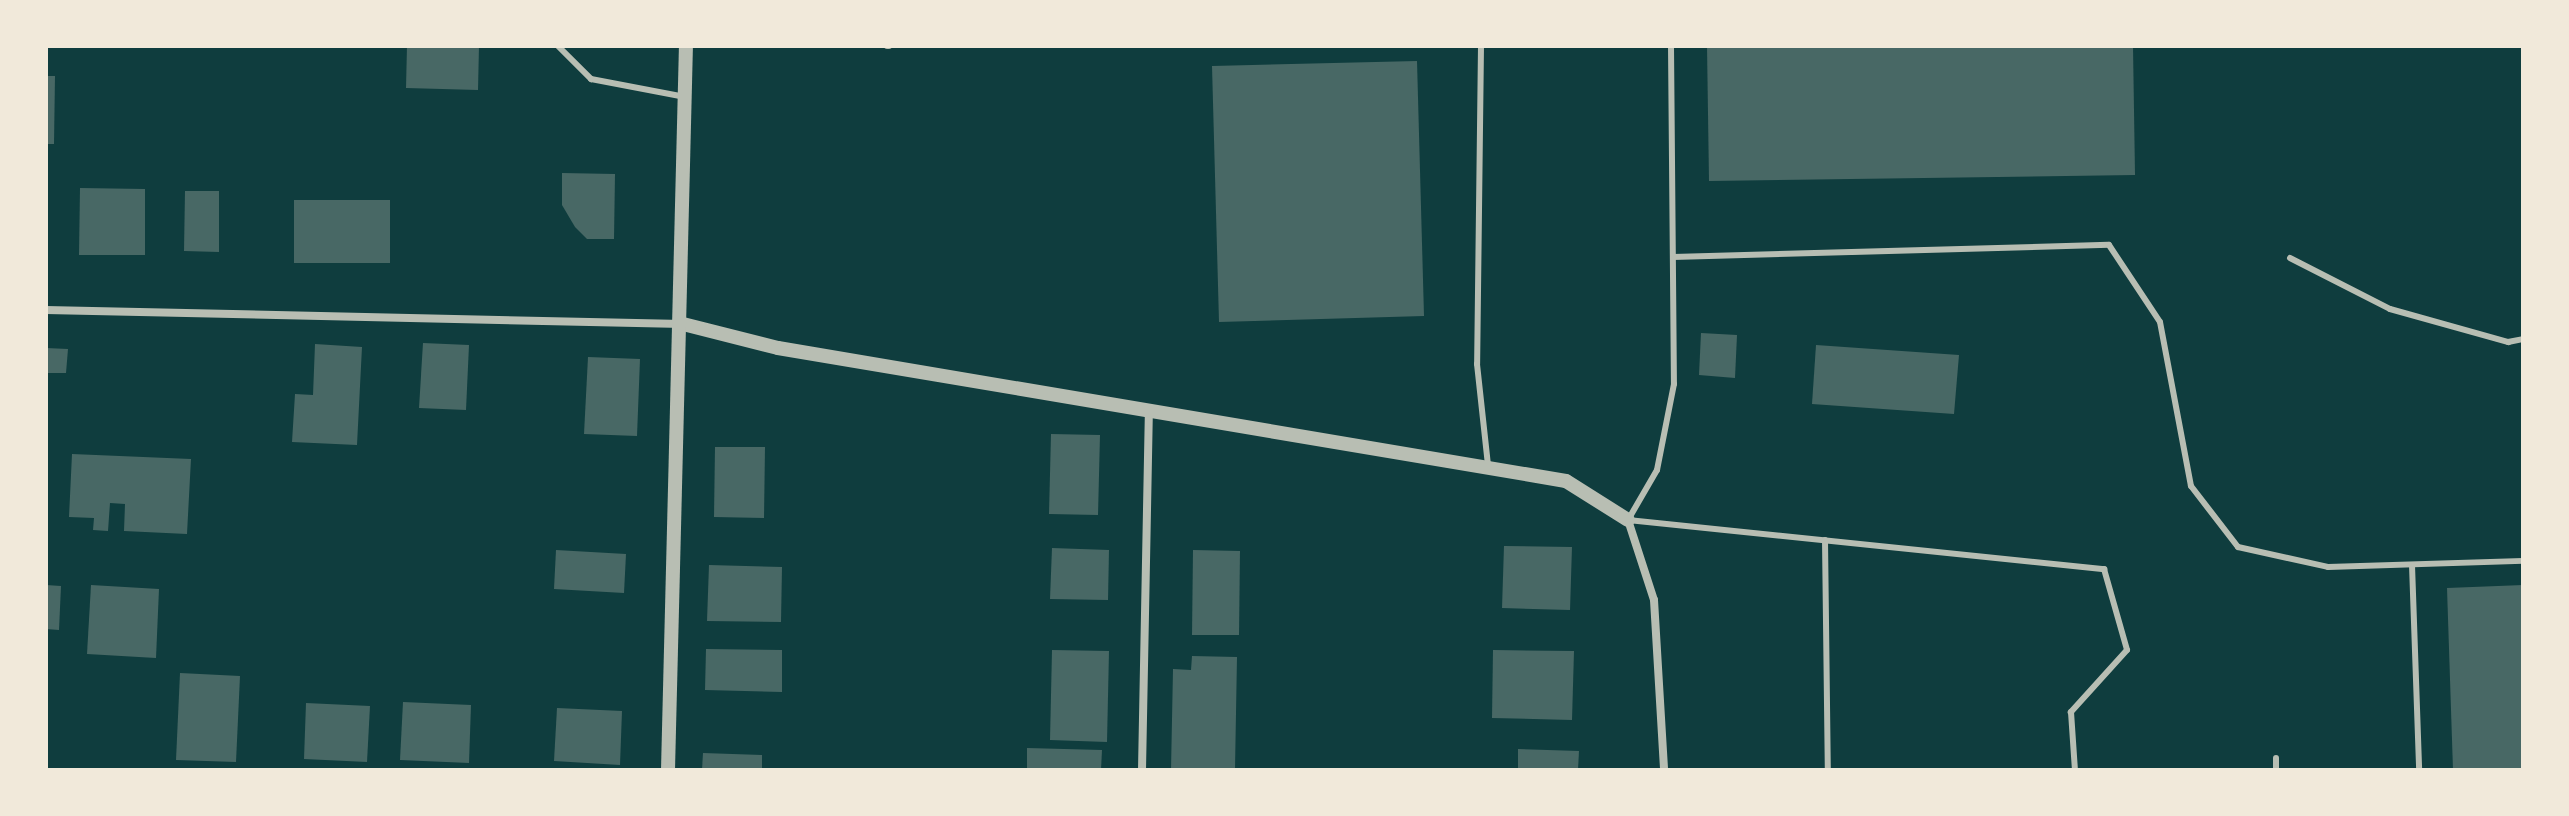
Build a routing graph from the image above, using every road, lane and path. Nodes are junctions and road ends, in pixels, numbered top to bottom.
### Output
1 (558, 46) edge
2 (686, 46) edge
3 (1481, 46) edge
4 (1671, 46) edge
5 (685, 97) junction
6 (1673, 257) junction
7 (2290, 258) dead end
8 (46, 310) edge
9 (683, 324) junction
10 (2523, 339) edge
11 (1149, 409) junction
12 (1488, 465) junction
13 (1628, 520) junction
14 (1825, 540) junction
15 (2523, 561) edge
16 (2412, 565) junction
17 (2276, 758) dead end
18 (668, 770) edge
19 (1142, 770) edge
20 (1664, 770) edge
21 (1828, 770) edge
22 (2075, 770) edge
23 (2276, 770) edge
24 (2419, 770) edge

1 - 5 lane
2 - 5 street
3 - 12 lane
4 - 6 lane
5 - 9 street
6 - 13 lane
6 - 16 lane
7 - 10 lane
8 - 9 street
9 - 11 street
9 - 18 street
11 - 12 street
11 - 19 street
12 - 13 street
13 - 14 lane
13 - 20 street
14 - 21 lane
14 - 22 lane
15 - 16 lane
16 - 24 lane
17 - 23 lane

